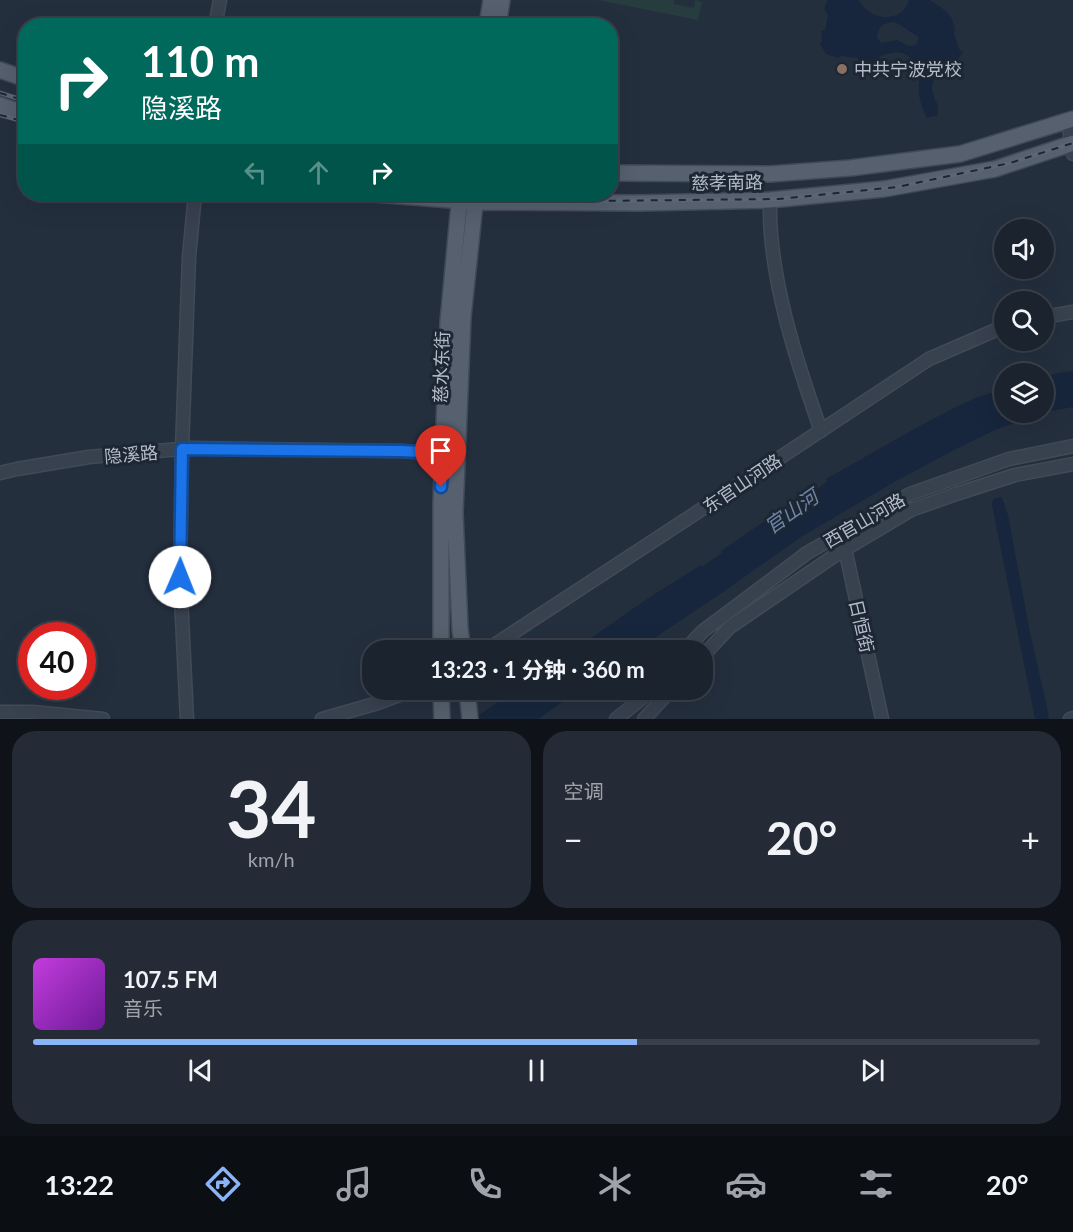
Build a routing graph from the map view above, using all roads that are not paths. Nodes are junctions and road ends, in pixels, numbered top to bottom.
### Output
1 (220, 0) edge
2 (491, 0) edge
3 (502, 0) edge
4 (217, 18) edge
5 (488, 18) edge
6 (499, 18) edge
7 (0, 70) edge
8 (18, 76) edge
9 (0, 105) edge
10 (18, 111) edge
11 (1071, 120) edge
12 (1072, 147) edge
13 (618, 173) edge
14 (770, 200) junction
15 (194, 201) edge
16 (459, 201) edge
17 (475, 201) edge
18 (575, 201) edge
19 (1073, 312) edge
20 (1054, 315) edge
21 (994, 331) edge
22 (821, 431) junction
23 (1073, 446) edge
24 (182, 449) junction
25 (443, 453) junction
26 (1073, 464) edge
27 (0, 473) edge
28 (841, 533) junction
29 (845, 550) junction
30 (441, 640) edge
31 (462, 640) edge
32 (502, 640) edge
33 (694, 640) edge
34 (713, 645) edge
35 (386, 700) edge
36 (441, 700) edge
37 (640, 700) edge
38 (662, 700) edge
39 (0, 712) edge
40 (103, 719) edge
41 (187, 719) edge
42 (322, 719) edge
43 (442, 719) edge
44 (616, 719) edge
45 (644, 719) edge
46 (882, 719) edge

1 - 4 street
2 - 5 main road
3 - 6 main road
7 - 8 main road
9 - 10 main road
11 - 12 street
11 - 13 main road, 慈孝南路
12 - 14 main road, 慈孝南路
14 - 18 main road, 慈孝南路
14 - 22 street
15 - 24 street
16 - 25 main road, 慈水东街
17 - 31 main road, 慈水东街
19 - 20 street
21 - 22 street, 东官山河路
22 - 32 street, 东官山河路
23 - 28 street, 西官山河路
24 - 25 street, 隐溪路
24 - 27 street, 隐溪路
24 - 41 street
25 - 30 main road, 慈水东街
26 - 29 street, 西官山河路
28 - 29 street, 日恒街
28 - 33 street, 西官山河路
29 - 34 street, 西官山河路
29 - 46 street, 日恒街
35 - 42 street
36 - 43 main road
37 - 44 street
38 - 45 street
39 - 40 street

